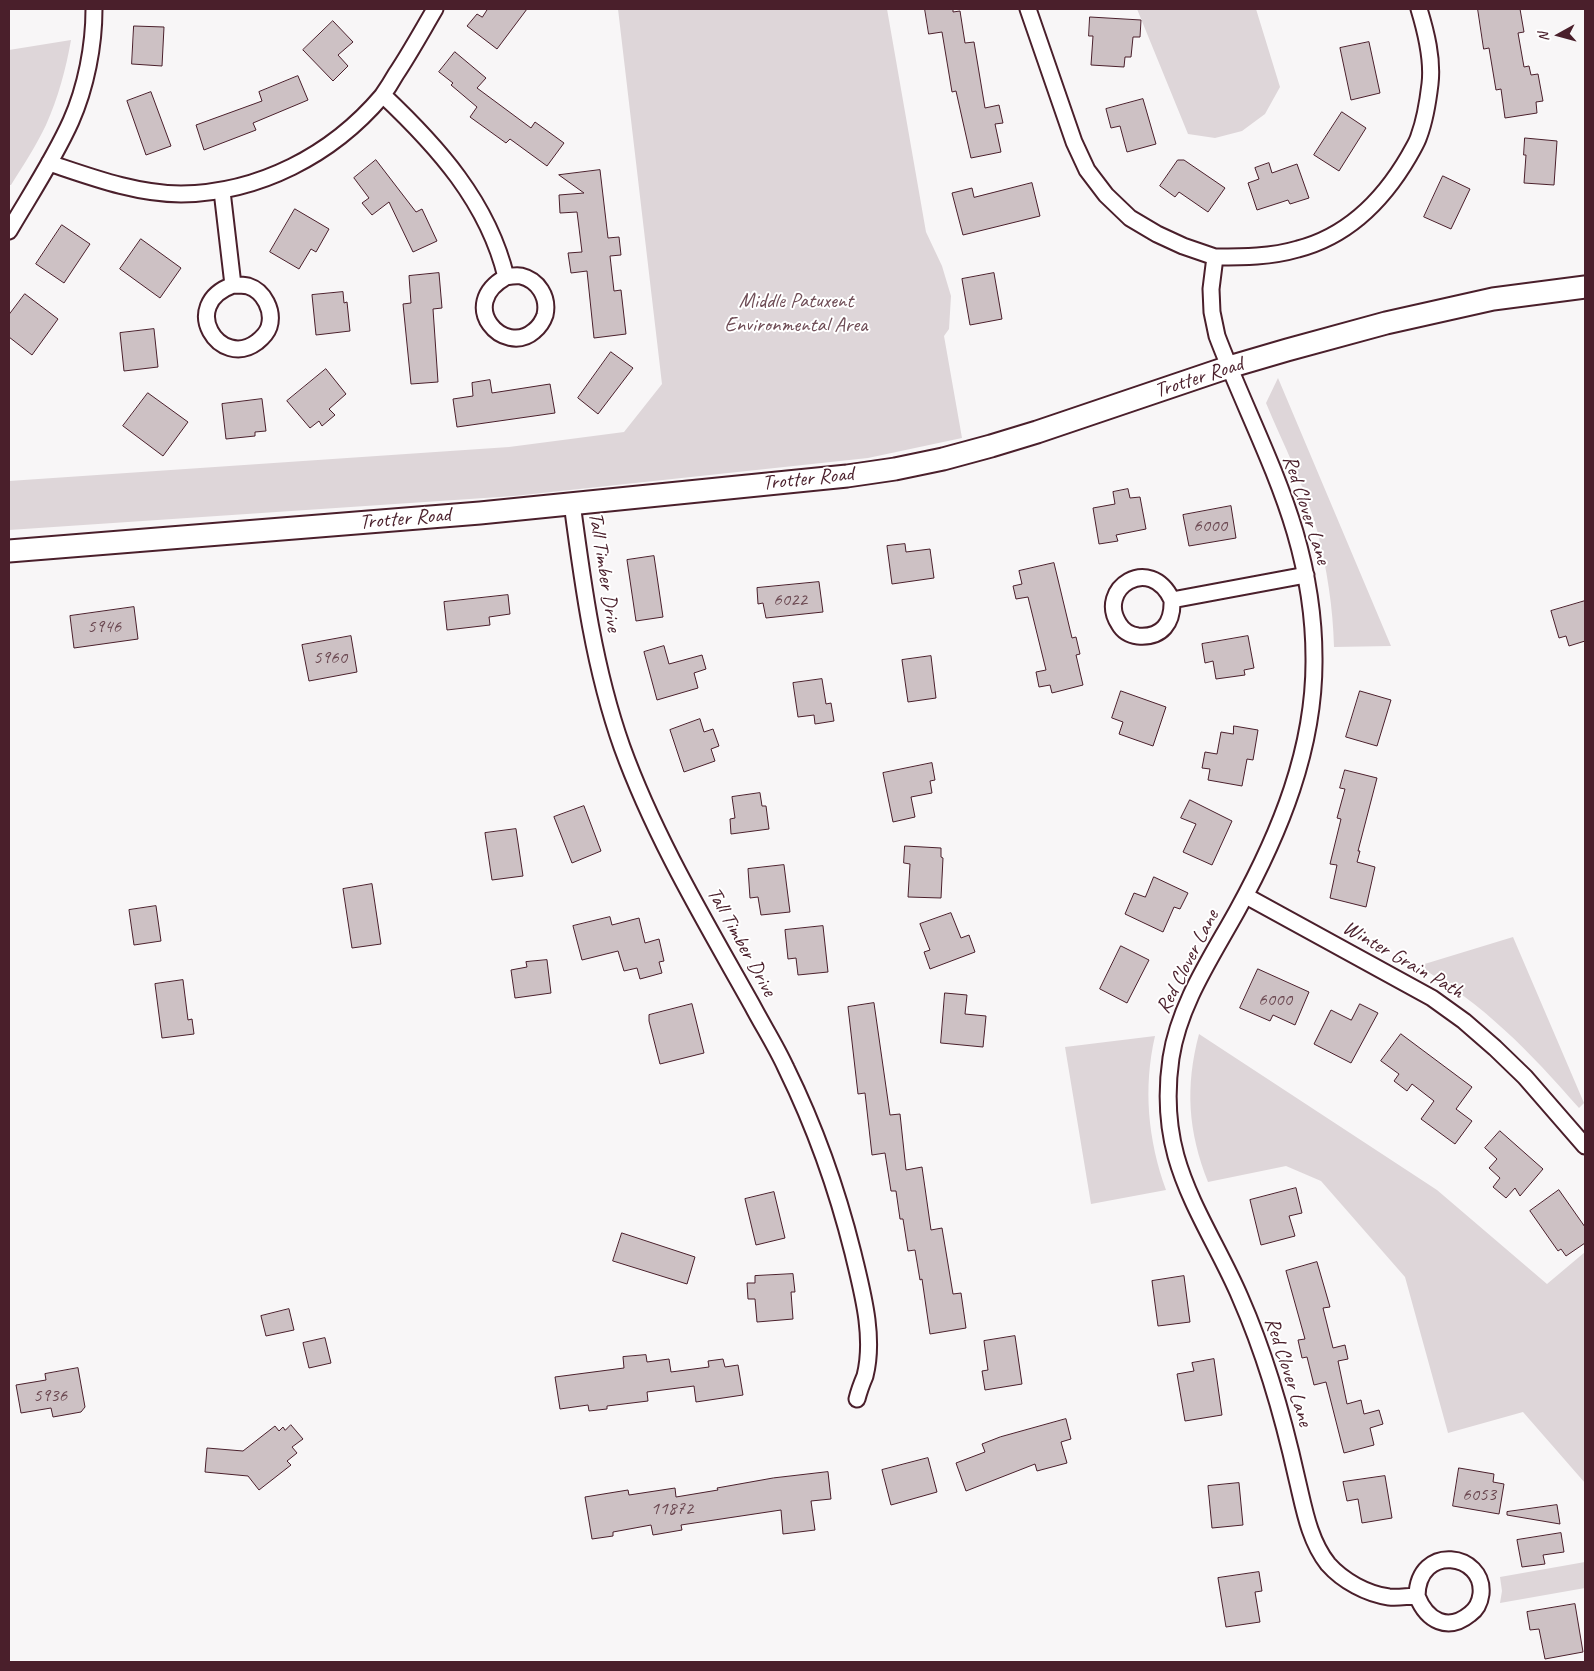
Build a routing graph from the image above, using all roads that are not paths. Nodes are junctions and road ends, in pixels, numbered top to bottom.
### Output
1 (94, 9) edge
2 (435, 9) edge
3 (1028, 9) edge
4 (1420, 9) edge
5 (382, 95) junction
6 (49, 163) junction
7 (222, 191) junction
8 (9, 231) edge
9 (1215, 256) junction
10 (506, 277) junction
11 (233, 285) junction
12 (1585, 287) edge
13 (1229, 367) junction
14 (572, 504) junction
15 (9, 551) edge
16 (1306, 575) junction
17 (1172, 600) dead end
18 (1246, 896) junction
19 (1585, 1146) edge
20 (857, 1398) dead end
21 (1417, 1596) junction

1 - 6 street
2 - 5 street
3 - 9 street
4 - 9 street
5 - 7 street
5 - 10 street
6 - 7 street
6 - 8 street
7 - 11 street
9 - 13 street, Red Clover Lane
10 - 10 street
11 - 11 street
12 - 13 street, Trotter Road
13 - 14 street, Trotter Road
13 - 16 street, Red Clover Lane
14 - 15 street, Trotter Road
14 - 20 street, Tall Timber Drive
16 - 17 street
16 - 18 street, Red Clover Lane
18 - 19 street, Winter Grain Path
18 - 21 street, Red Clover Lane
21 - 21 street

